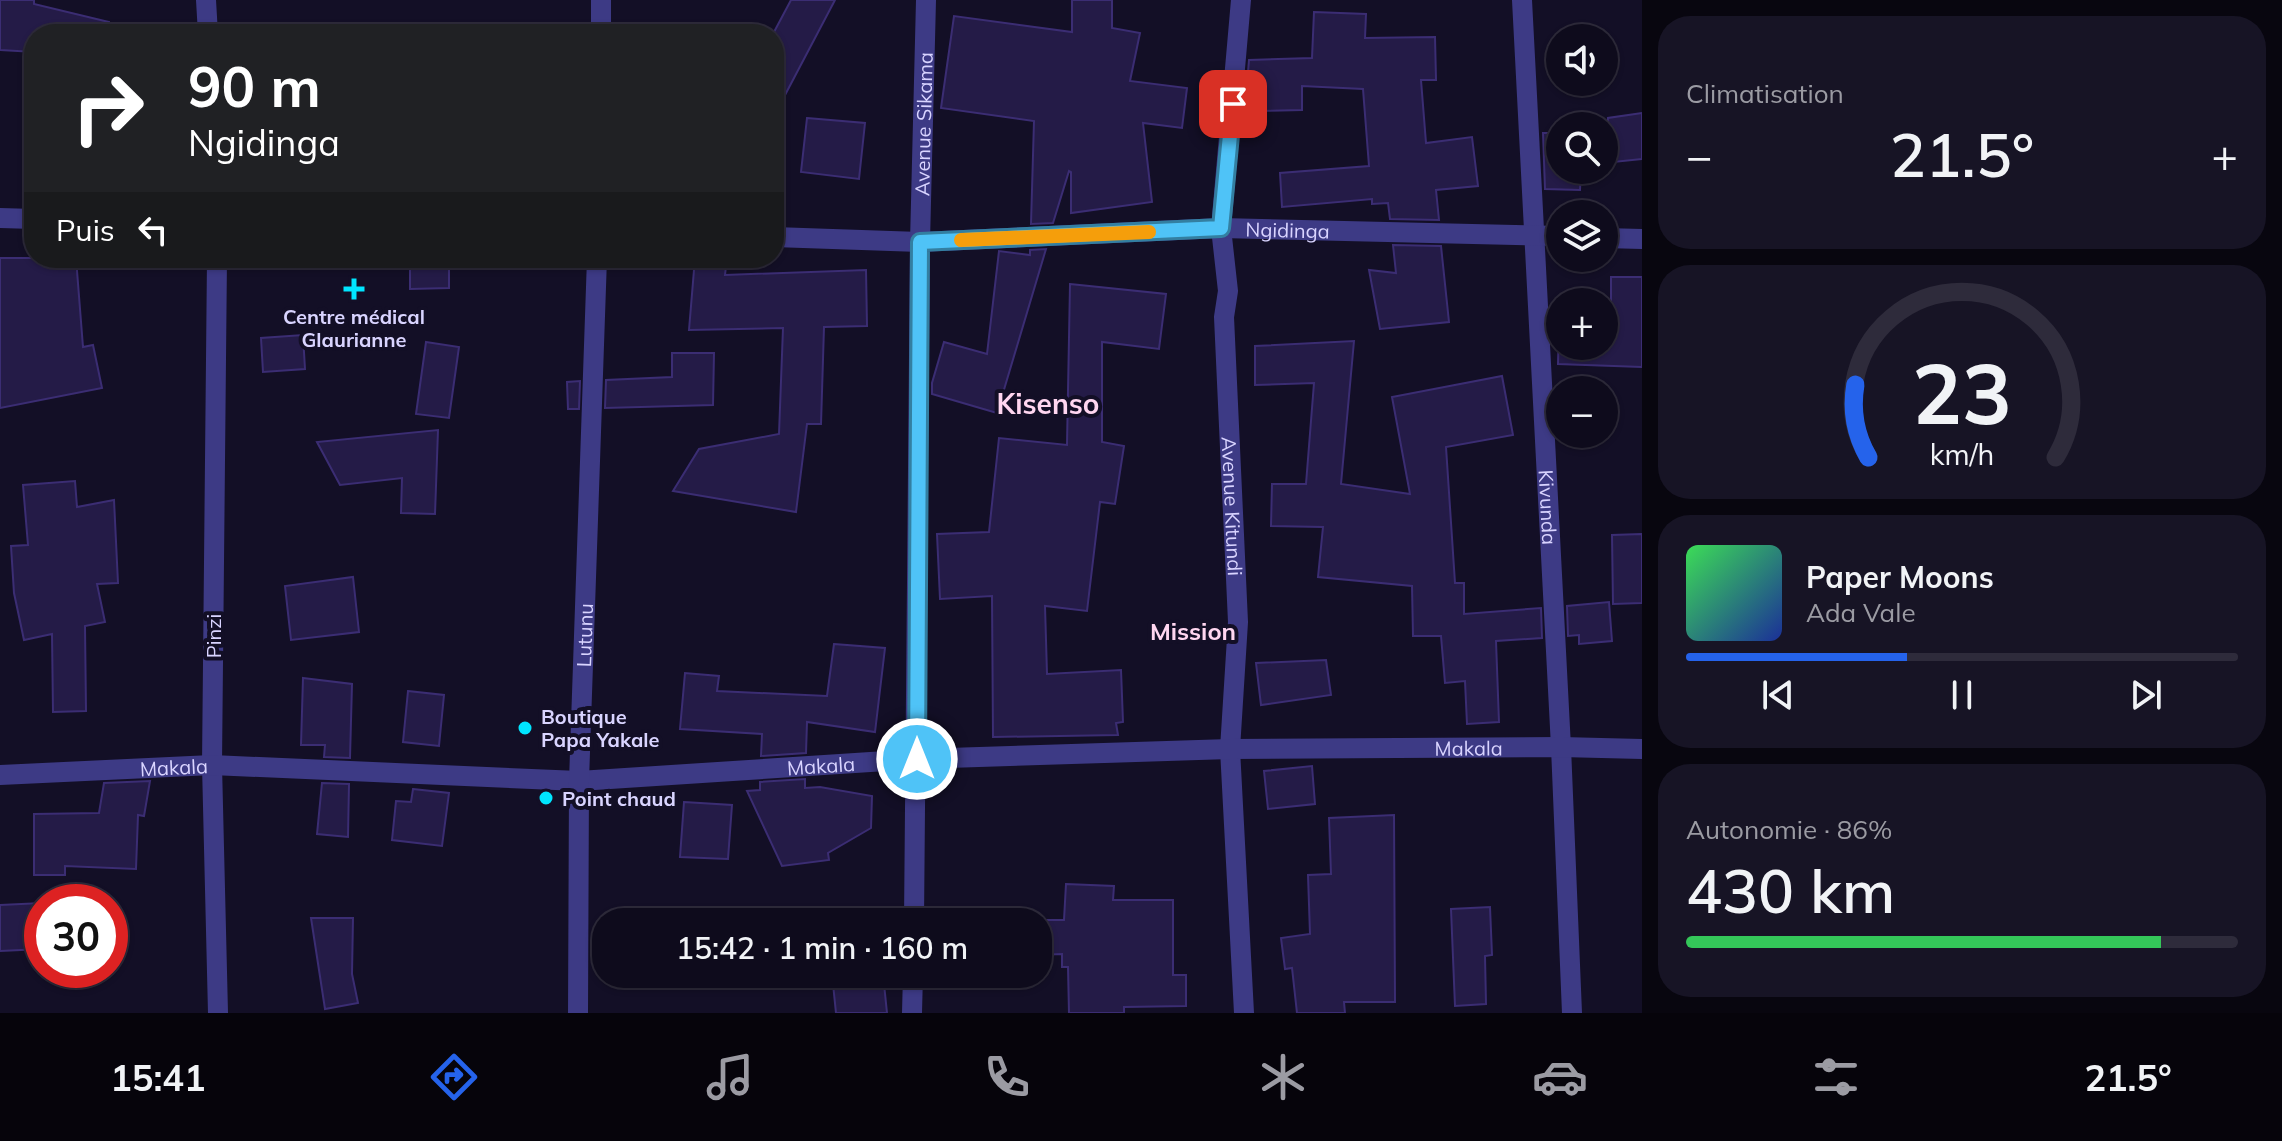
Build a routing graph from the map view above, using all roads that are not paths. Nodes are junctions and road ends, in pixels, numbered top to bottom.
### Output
1 (206, 0) edge
2 (601, 0) edge
3 (926, 0) edge
4 (1241, 0) edge
5 (1522, 0) edge
6 (207, 24) edge
7 (601, 24) edge
8 (0, 218) edge
9 (24, 219) edge
10 (1221, 228) junction
11 (1533, 235) junction
12 (1546, 235) edge
13 (784, 237) edge
14 (1618, 238) edge
15 (1642, 239) edge
16 (920, 242) junction
17 (217, 268) edge
18 (597, 268) edge
19 (1561, 747) junction
20 (1230, 749) junction
21 (1642, 749) edge
22 (917, 759) junction
23 (212, 765) junction
24 (0, 775) edge
25 (579, 781) junction
26 (914, 908) edge
27 (913, 988) edge
28 (218, 1013) edge
29 (578, 1013) edge
30 (912, 1013) edge
31 (1244, 1013) edge
32 (1572, 1013) edge

1 - 6 street
2 - 7 street
3 - 16 street, Avenue Sikama
4 - 10 street, Avenue Kitundi
5 - 11 street, Kivunda
8 - 9 street
10 - 11 street, Ngidinga
10 - 16 street, Ngidinga
10 - 20 street, Avenue Kitundi
11 - 12 street, Ngidinga
11 - 19 street, Kivunda
13 - 16 street, Ngidinga
14 - 15 street
16 - 22 street, Avenue Sikama
17 - 23 street, Pinzi
18 - 25 street, Lutunu
19 - 20 street, Makala
19 - 21 street, Makala
19 - 32 street, Kivunda
20 - 22 street, Makala
20 - 31 street, Avenue Kitundi
22 - 25 street, Makala
22 - 26 street, Avenue Sikama
23 - 24 street, Makala
23 - 25 street, Makala
23 - 28 street, Pinzi
25 - 29 street, Lutunu
27 - 30 street

